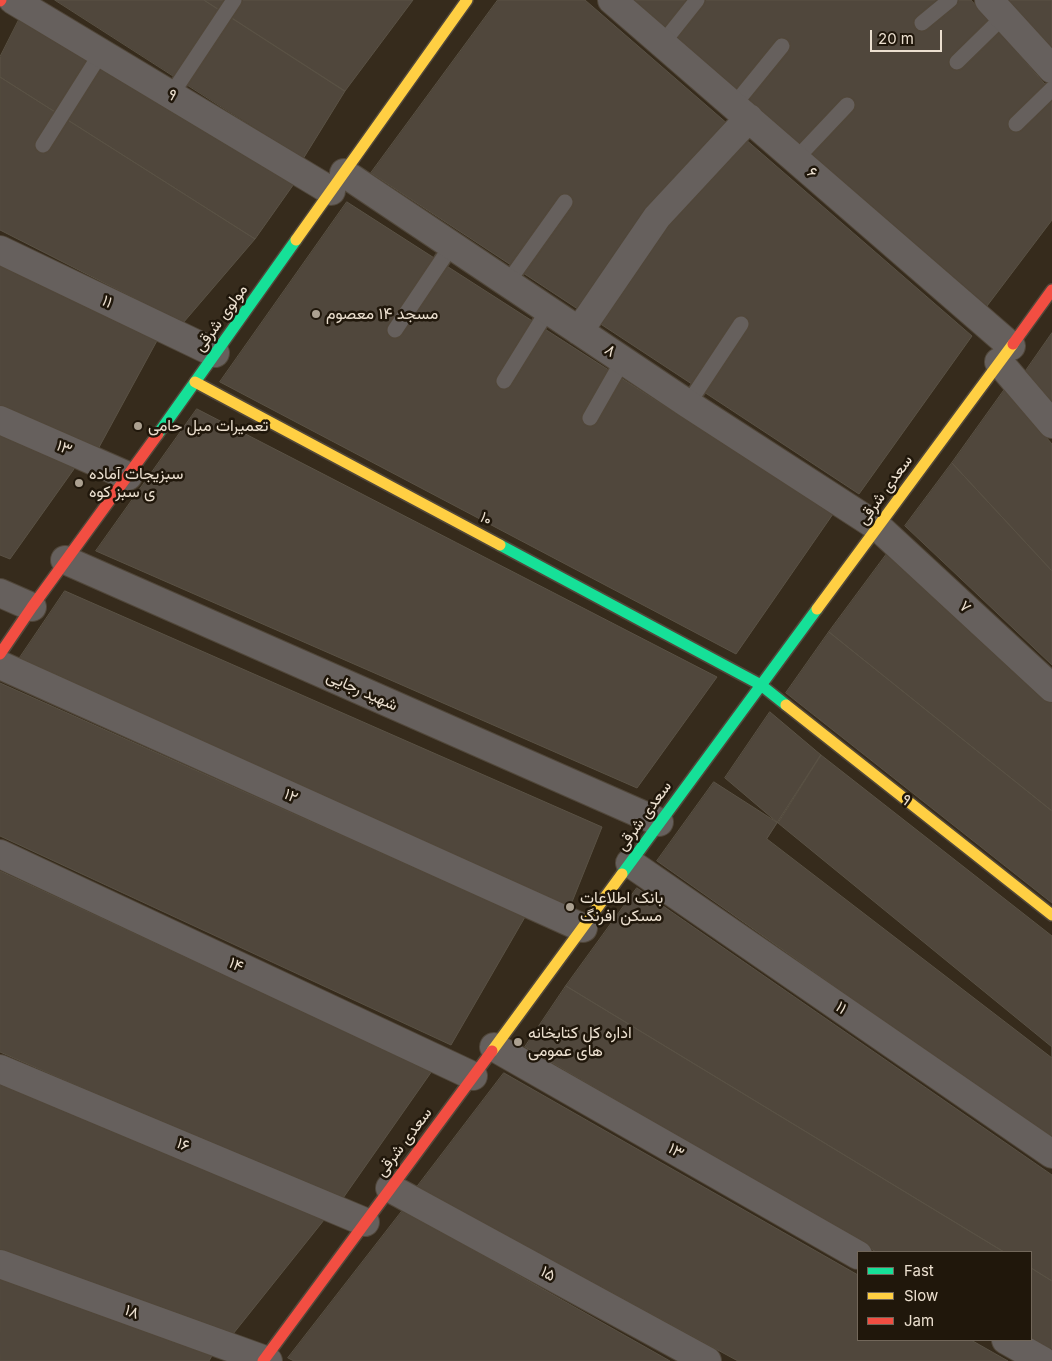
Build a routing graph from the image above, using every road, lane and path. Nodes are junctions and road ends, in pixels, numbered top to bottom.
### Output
1 (13, 0) edge
2 (234, 0) edge
3 (467, 0) edge
4 (697, 0) edge
5 (950, 0) edge
6 (625, 4) edge
7 (997, 8) edge
8 (922, 23) dead end
9 (662, 44) junction
10 (782, 46) dead end
11 (101, 53) junction
12 (957, 62) dead end
13 (1052, 69) edge
14 (1052, 90) edge
15 (171, 95) junction
16 (847, 105) dead end
17 (741, 112) junction
18 (1016, 124) dead end
19 (43, 145) dead end
20 (796, 159) junction
21 (337, 182) junction
22 (565, 202) dead end
23 (452, 245) junction
24 (0, 250) edge
25 (508, 282) junction
26 (1052, 290) edge
27 (548, 310) junction
28 (741, 324) dead end
29 (395, 330) dead end
30 (579, 331) junction
31 (215, 353) junction
32 (1005, 354) junction
33 (623, 360) junction
34 (504, 381) dead end
35 (195, 382) junction
36 (688, 404) junction
37 (590, 418) dead end
38 (0, 420) edge
39 (1052, 424) edge
40 (128, 476) junction
41 (878, 527) junction
42 (65, 560) junction
43 (0, 593) edge
44 (32, 607) junction
45 (0, 654) edge
46 (0, 665) edge
47 (761, 685) junction
48 (1052, 688) edge
49 (660, 822) junction
50 (0, 854) edge
51 (630, 863) junction
52 (1052, 915) edge
53 (583, 928) junction
54 (494, 1047) junction
55 (0, 1069) edge
56 (473, 1076) junction
57 (1052, 1154) edge
58 (390, 1188) junction
59 (365, 1222) junction
60 (857, 1254) edge
61 (0, 1264) edge
62 (1008, 1341) edge
63 (265, 1360) edge
64 (707, 1361) edge
65 (1043, 1361) edge

1 - 11 street, ۹
2 - 15 lane
3 - 21 main road, مولوی شرقی
4 - 9 lane
5 - 8 lane
6 - 9 street, ۶
7 - 12 lane
7 - 13 street
9 - 17 street, ۶
10 - 17 lane
11 - 15 street, ۹
11 - 19 lane
14 - 18 lane
15 - 21 street, ۹
16 - 20 lane
17 - 20 street, ۶
17 - 30 street
20 - 32 street, ۶
21 - 23 street, ۸
21 - 31 main road, مولوی شرقی
22 - 25 lane
23 - 25 street, ۸
23 - 29 lane
24 - 31 street, ۱۱
25 - 27 street, ۸
26 - 32 main road, سعدی شرقی
27 - 30 street, ۸
27 - 34 lane
28 - 36 lane
30 - 33 street, ۸
31 - 35 main road, مولوی شرقی
32 - 39 street, ۶
32 - 41 main road, سعدی شرقی
33 - 36 street, ۸
33 - 37 lane
35 - 40 main road, مولوی شرقی
35 - 47 main road, ۱۰
36 - 41 street, ۸
38 - 40 street, ۱۳
40 - 42 main road, مولوی شرقی
41 - 47 main road, سعدی شرقی
41 - 48 street, ۷
42 - 44 main road, مولوی شرقی
42 - 49 street, شهید رجایی
43 - 44 street
44 - 45 main road, مولوی شرقی
46 - 53 street, ۱۲
47 - 49 main road, سعدی شرقی
47 - 52 main road, ۹
49 - 51 main road, سعدی شرقی
50 - 56 street, ۱۴
51 - 53 main road, سعدی شرقی
51 - 57 street, ۱۱
53 - 54 main road, سعدی شرقی
54 - 56 main road, سعدی شرقی
54 - 60 street, ۱۳
55 - 59 street, ۱۶
56 - 58 main road, سعدی شرقی
58 - 59 main road, سعدی شرقی
58 - 64 street, ۱۵
59 - 63 main road, سعدی شرقی
61 - 63 street, ۱۸
62 - 65 street

